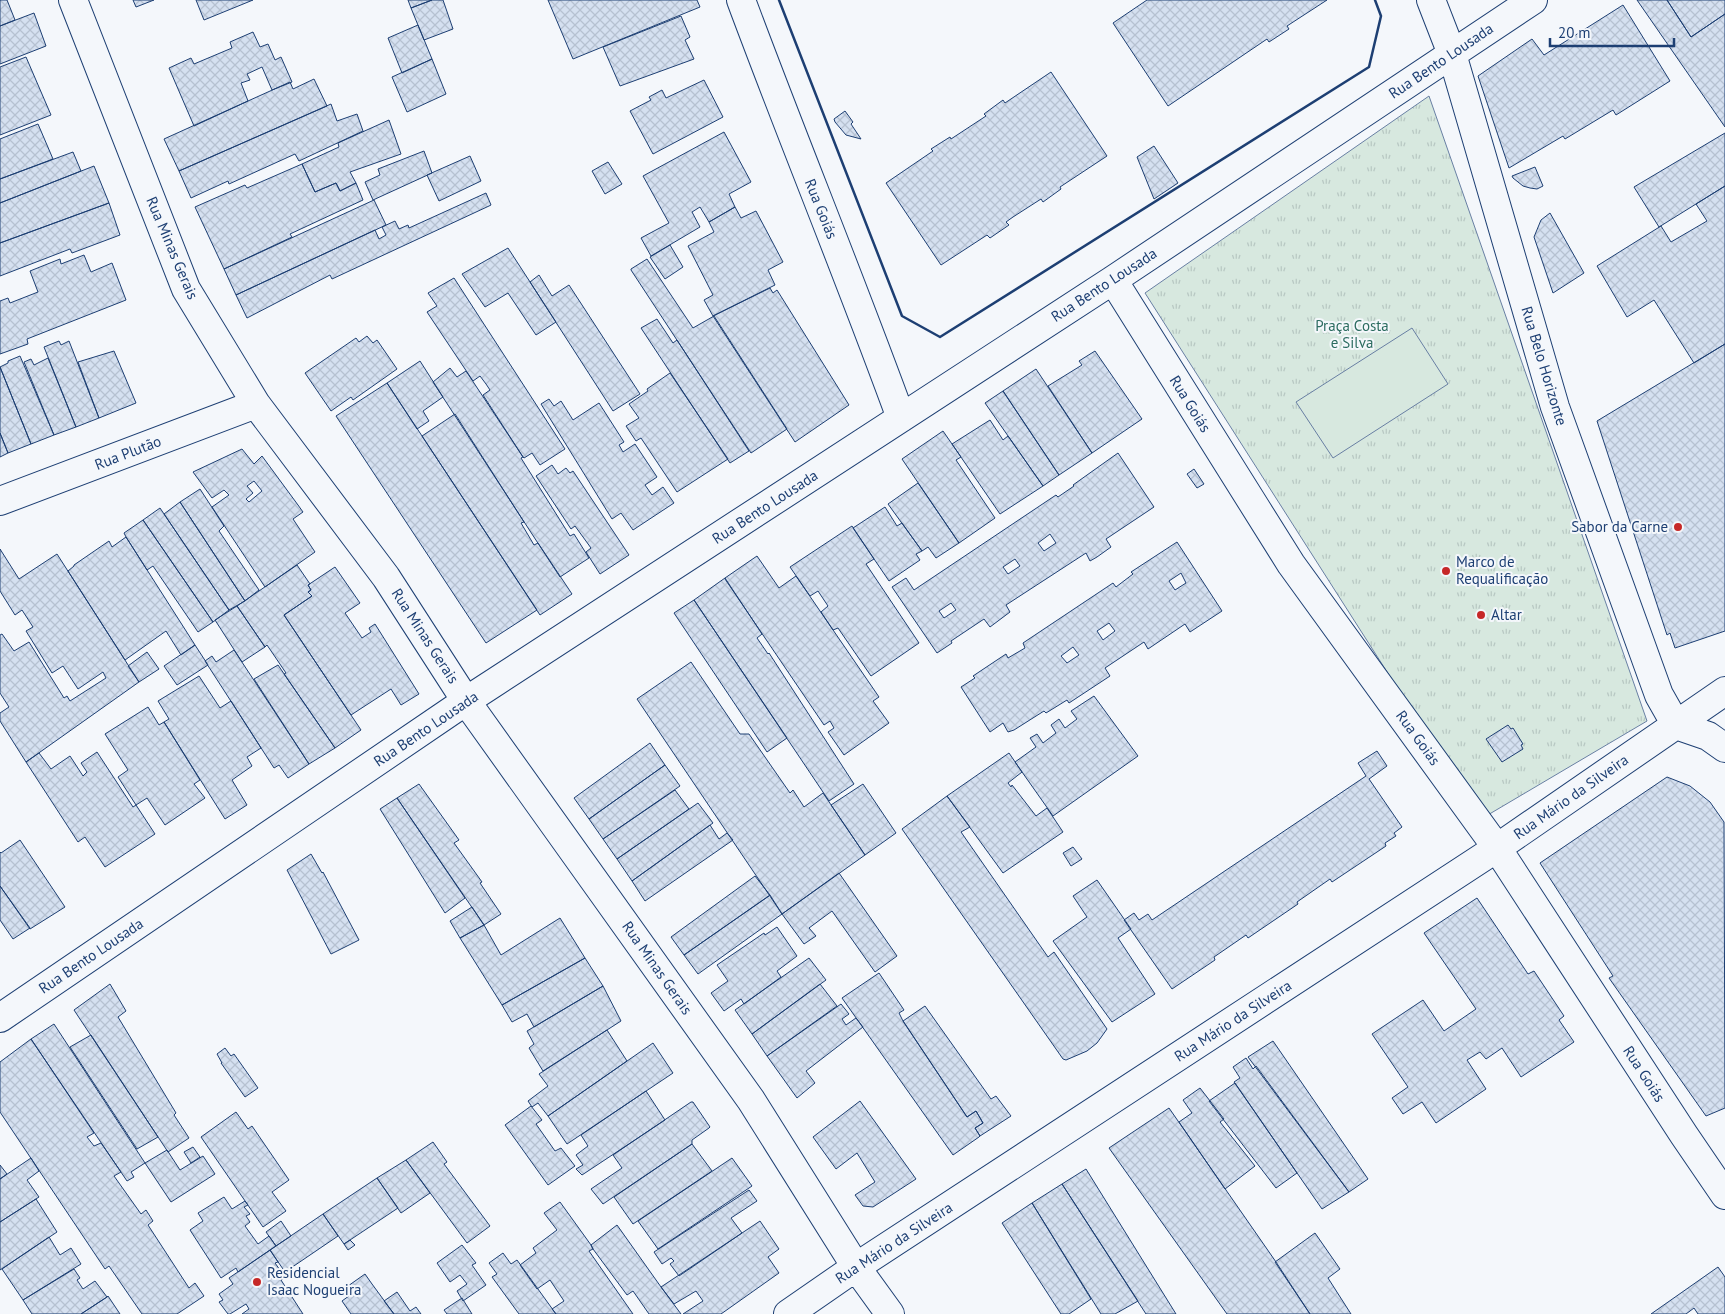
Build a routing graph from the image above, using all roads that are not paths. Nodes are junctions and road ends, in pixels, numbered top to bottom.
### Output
1 (73, 0) edge
2 (741, 0) edge
3 (1431, 0) edge
4 (1533, 0) edge
5 (1452, 54) junction
6 (1113, 280) junction
7 (256, 404) junction
8 (901, 418) junction
9 (0, 502) edge
10 (1725, 690) edge
11 (466, 702) junction
12 (1676, 725) junction
13 (1725, 748) edge
14 (1497, 848) junction
15 (0, 1018) edge
16 (1725, 1195) edge
17 (856, 1267) junction
18 (788, 1314) edge
19 (890, 1314) edge

1 - 7 street, Rua Minas Gerais
2 - 8 street, Rua Goiás
3 - 5 street, Rua Belo Horizonte
4 - 5 street, Rua Bento Lousada
5 - 6 street, Rua Bento Lousada
5 - 12 street, Rua Belo Horizonte
6 - 8 street, Rua Bento Lousada
6 - 14 street, Rua Goiás
7 - 9 street, Rua Plutão
7 - 11 street, Rua Minas Gerais
8 - 11 street, Rua Bento Lousada
10 - 12 street, Rua Mário da Silveira
11 - 15 street, Rua Bento Lousada
11 - 17 street, Rua Minas Gerais
12 - 13 street
12 - 14 street, Rua Mário da Silveira
14 - 16 street, Rua Goiás
14 - 17 street, Rua Mário da Silveira
17 - 18 street, Rua Mário da Silveira
17 - 19 street, Rua Minas Gerais

